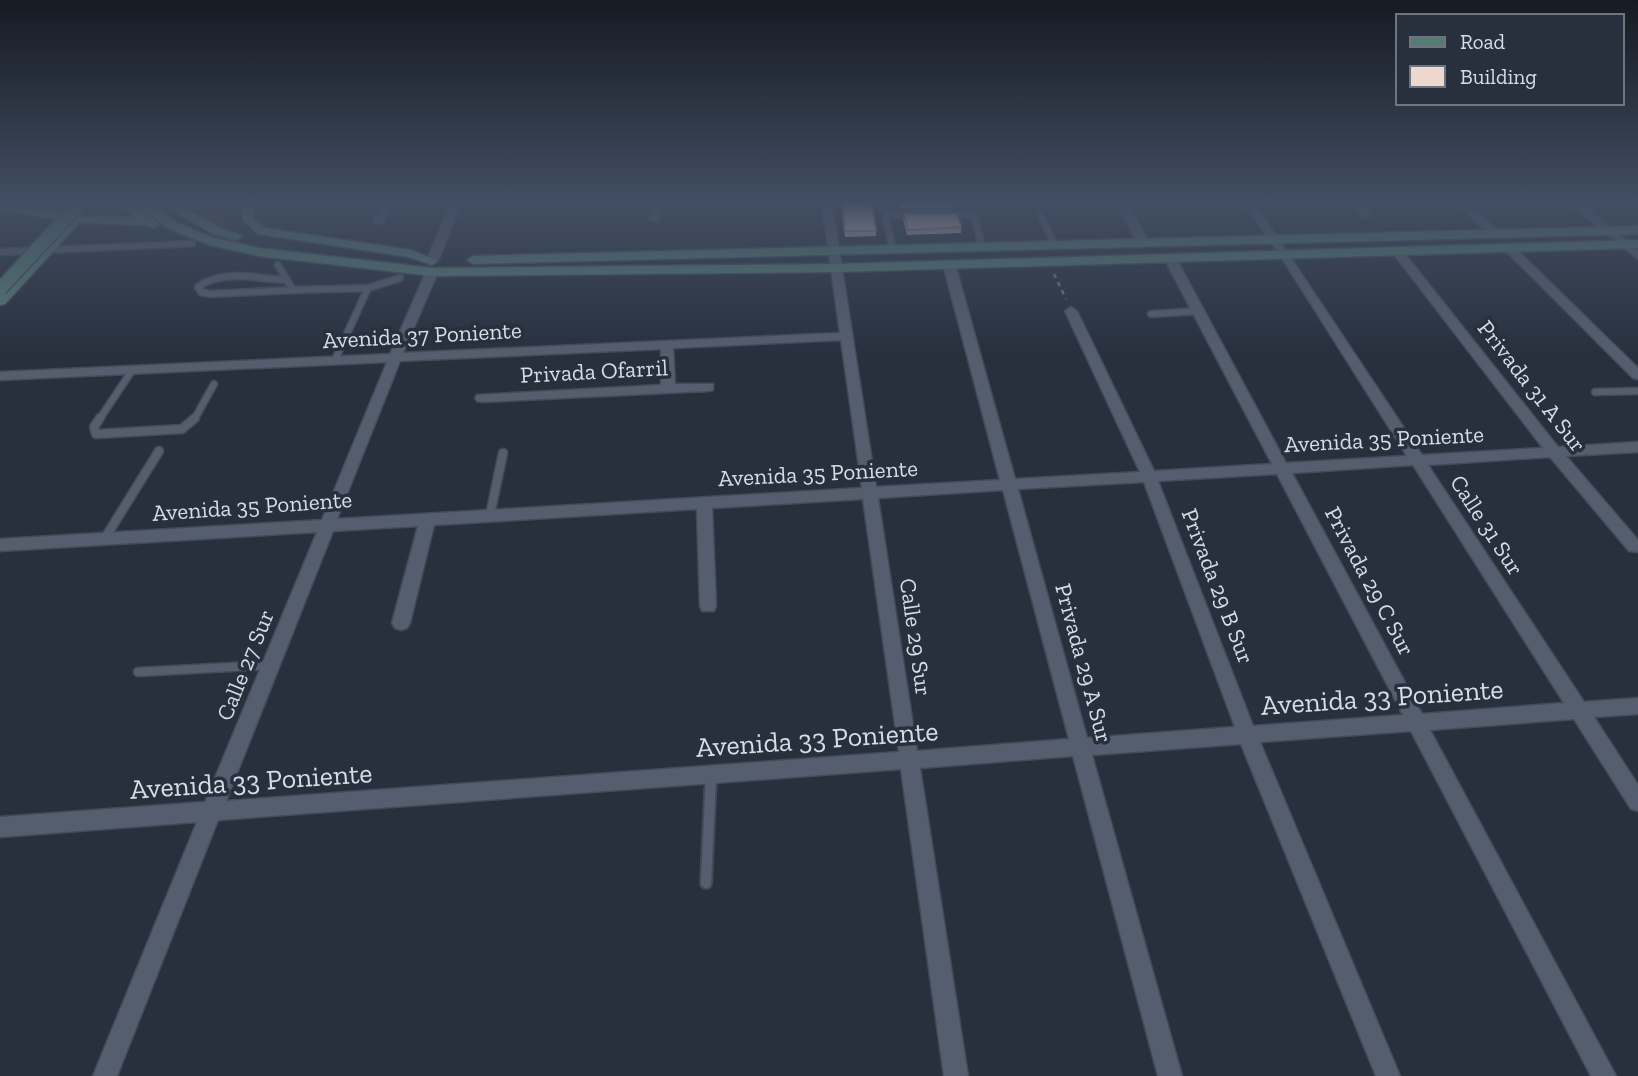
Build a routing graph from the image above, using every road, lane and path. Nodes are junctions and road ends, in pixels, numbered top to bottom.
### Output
1 (28, 254) edge
2 (32, 254) edge
3 (42, 254) edge
4 (217, 254) edge
5 (274, 254) edge
6 (346, 254) edge
7 (411, 254) edge
8 (437, 254) edge
9 (835, 254) edge
10 (863, 254) edge
11 (1279, 254) edge
12 (1285, 254) edge
13 (1400, 254) edge
14 (1515, 254) edge
15 (1170, 258) junction
16 (836, 259) junction
17 (949, 264) junction
18 (278, 265) junction
19 (432, 267) junction
20 (1054, 273) dead end
21 (400, 278) junction
22 (285, 280) junction
23 (0, 282) edge
24 (369, 288) junction
25 (0, 289) edge
26 (293, 290) junction
27 (0, 301) edge
28 (1071, 311) joint
29 (1199, 311) junction
30 (1152, 314) dead end
31 (847, 336) junction
32 (667, 344) junction
33 (395, 357) junction
34 (335, 360) junction
35 (133, 369) junction
36 (1638, 375) edge
37 (0, 376) edge
38 (214, 384) dead end
39 (708, 387) dead end
40 (668, 389) junction
41 (1638, 391) edge
42 (1595, 392) dead end
43 (482, 398) dead end
44 (1638, 447) edge
45 (159, 451) dead end
46 (1553, 451) junction
47 (503, 453) dead end
48 (1418, 460) junction
49 (1282, 468) junction
50 (1149, 475) junction
51 (1010, 485) junction
52 (870, 493) junction
53 (704, 503) junction
54 (490, 515) junction
55 (428, 518) junction
56 (329, 524) junction
57 (105, 538) junction
58 (0, 545) edge
59 (1635, 547) dead end
60 (708, 606) dead end
61 (401, 623) dead end
62 (271, 665) junction
63 (138, 672) dead end
64 (1638, 706) edge
65 (1580, 710) junction
66 (1417, 722) junction
67 (1247, 735) junction
68 (1082, 747) junction
69 (910, 760) junction
70 (711, 775) junction
71 (1638, 802) edge
72 (211, 812) junction
73 (0, 827) edge
74 (706, 883) dead end
75 (105, 1076) edge
76 (956, 1076) edge
77 (1170, 1076) edge
78 (1388, 1076) edge
79 (1604, 1076) edge

1 - 23 main road
2 - 25 main road, bridge
3 - 27 main road
4 - 18 main road
5 - 19 main road
6 - 19 main road
7 - 19 main road
8 - 19 street, Calle 27 Sur
9 - 16 street, Calle 29 Sur
10 - 16 main road
11 - 15 main road
12 - 48 street, Calle 31 Sur
13 - 46 street, Privada 31 A Sur
14 - 36 street
15 - 17 main road
15 - 29 street, Privada 29 C Sur
16 - 17 main road
16 - 19 main road
16 - 31 street, Calle 29 Sur
17 - 51 street, Privada 29 A Sur
18 - 21 main road
18 - 22 lane
19 - 21 main road
19 - 33 street, Calle 27 Sur
20 - 28 path
21 - 24 lane
22 - 26 lane
22 - 26 lane
24 - 26 lane
24 - 34 lane
28 - 50 street, Privada 29 B Sur
29 - 30 lane
29 - 49 street, Privada 29 C Sur
31 - 32 street, Avenida 37 Poniente
31 - 52 street, Calle 29 Sur
32 - 33 street, Avenida 37 Poniente
32 - 40 street
33 - 34 street, Avenida 37 Poniente
33 - 56 street, Calle 27 Sur
34 - 35 street, Avenida 37 Poniente
35 - 37 street, Avenida 37 Poniente
35 - 38 lane
39 - 40 street, Privada Ofarril
40 - 43 street, Privada Ofarril
41 - 42 lane
44 - 46 street, Avenida 35 Poniente
45 - 57 lane
46 - 48 street, Avenida 35 Poniente
46 - 59 street, Privada 31 A Sur
47 - 54 lane
48 - 49 street, Avenida 35 Poniente
48 - 65 street, Calle 31 Sur
49 - 50 street, Avenida 35 Poniente
49 - 66 street, Privada 29 C Sur
50 - 51 street, Avenida 35 Poniente
50 - 67 street, Privada 29 B Sur
51 - 52 street, Avenida 35 Poniente
51 - 68 street, Privada 29 A Sur
52 - 53 street, Avenida 35 Poniente
52 - 69 street, Calle 29 Sur
53 - 54 street, Avenida 35 Poniente
53 - 60 street
54 - 55 street, Avenida 35 Poniente
55 - 56 street, Avenida 35 Poniente
55 - 61 street
56 - 57 street, Avenida 35 Poniente
56 - 62 street, Calle 27 Sur
57 - 58 street, Avenida 35 Poniente
62 - 63 lane
62 - 72 street, Calle 27 Sur
64 - 65 street, Avenida 33 Poniente
65 - 66 street, Avenida 33 Poniente
65 - 71 street, Calle 31 Sur
66 - 67 street, Avenida 33 Poniente
66 - 79 street, Privada 29 C Sur
67 - 68 street, Avenida 33 Poniente
67 - 78 street, Privada 29 B Sur
68 - 69 street, Avenida 33 Poniente
68 - 77 street, Privada 29 A Sur
69 - 70 street, Avenida 33 Poniente
69 - 76 street, Calle 29 Sur
70 - 72 street, Avenida 33 Poniente
70 - 74 lane
72 - 73 street, Avenida 33 Poniente
72 - 75 street, Calle 27 Sur

